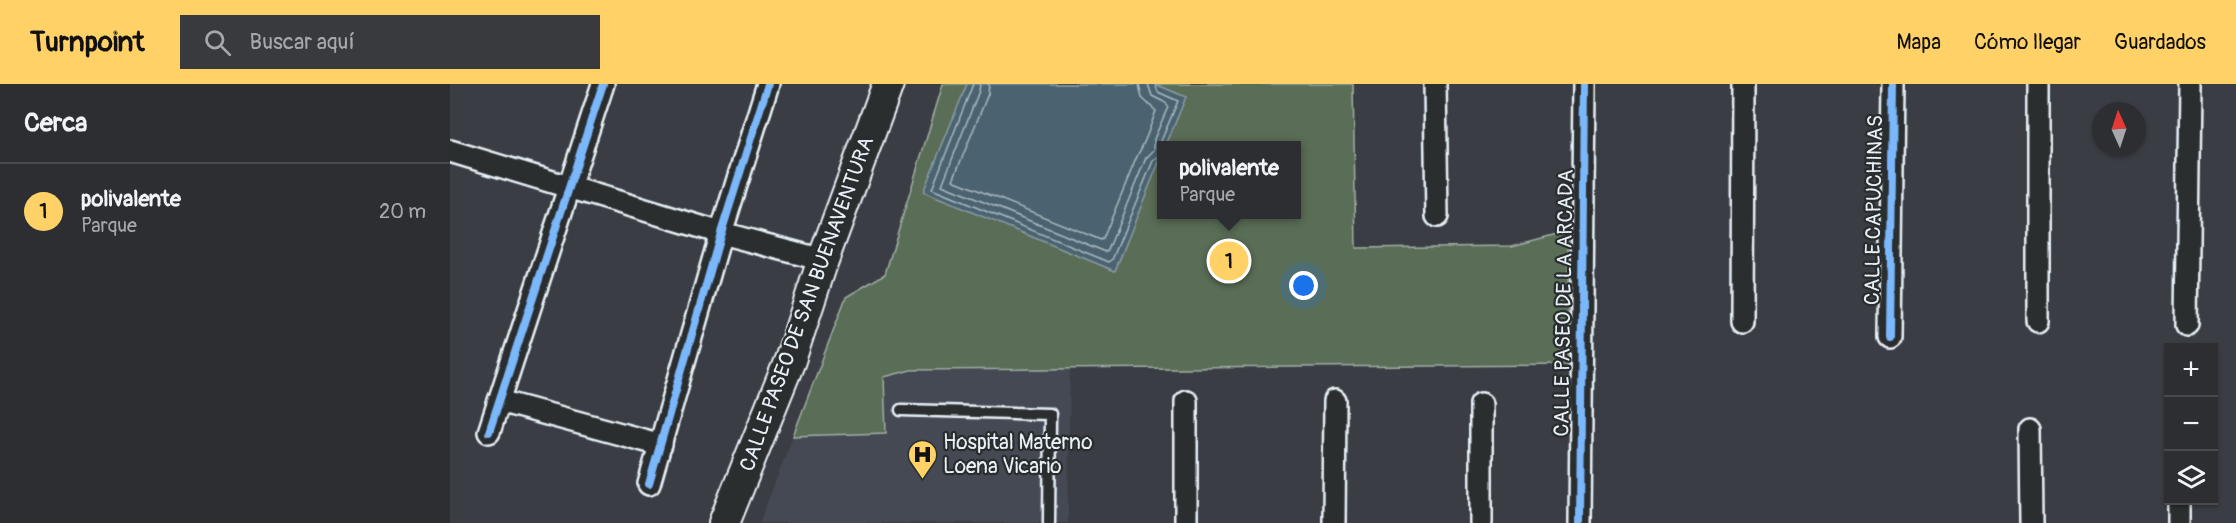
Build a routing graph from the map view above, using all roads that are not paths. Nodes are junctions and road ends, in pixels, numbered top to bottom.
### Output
1 (603, 84) edge
2 (768, 84) edge
3 (888, 84) edge
4 (1435, 84) edge
5 (1584, 84) edge
6 (1743, 84) edge
7 (1893, 84) edge
8 (2038, 84) edge
9 (2190, 84) edge
10 (450, 151) edge
11 (570, 187) junction
12 (1437, 216) dead end
13 (721, 233) junction
14 (823, 260) junction
15 (1742, 321) dead end
16 (2038, 321) dead end
17 (2187, 325) dead end
18 (1890, 337) dead end
19 (499, 401) junction
20 (1186, 401) dead end
21 (1335, 401) dead end
22 (1481, 404) dead end
23 (901, 410) dead end
24 (2030, 429) dead end
25 (489, 432) dead end
26 (661, 445) junction
27 (649, 484) dead end
28 (2179, 505) edge
29 (724, 523) edge
30 (1049, 523) edge
31 (1186, 523) edge
32 (1334, 523) edge
33 (1481, 523) edge
34 (1580, 523) edge
35 (2031, 523) edge
36 (2179, 523) edge

1 - 11 street
2 - 13 street
3 - 14 main road, CALLE PASEO DE SAN BUENAVENTURA
4 - 12 street
5 - 34 street, CALLE PASEO DE LA ARCADA
6 - 15 street
7 - 18 street, CALLE CAPUCHINAS
8 - 16 street
9 - 17 street
10 - 11 street
11 - 13 street
11 - 19 street
13 - 14 street
13 - 26 street
14 - 29 main road, CALLE PASEO DE SAN BUENAVENTURA
19 - 25 street
19 - 26 street
20 - 31 street
21 - 32 street
22 - 33 street
23 - 30 lane
24 - 35 street
26 - 27 street
28 - 36 street

